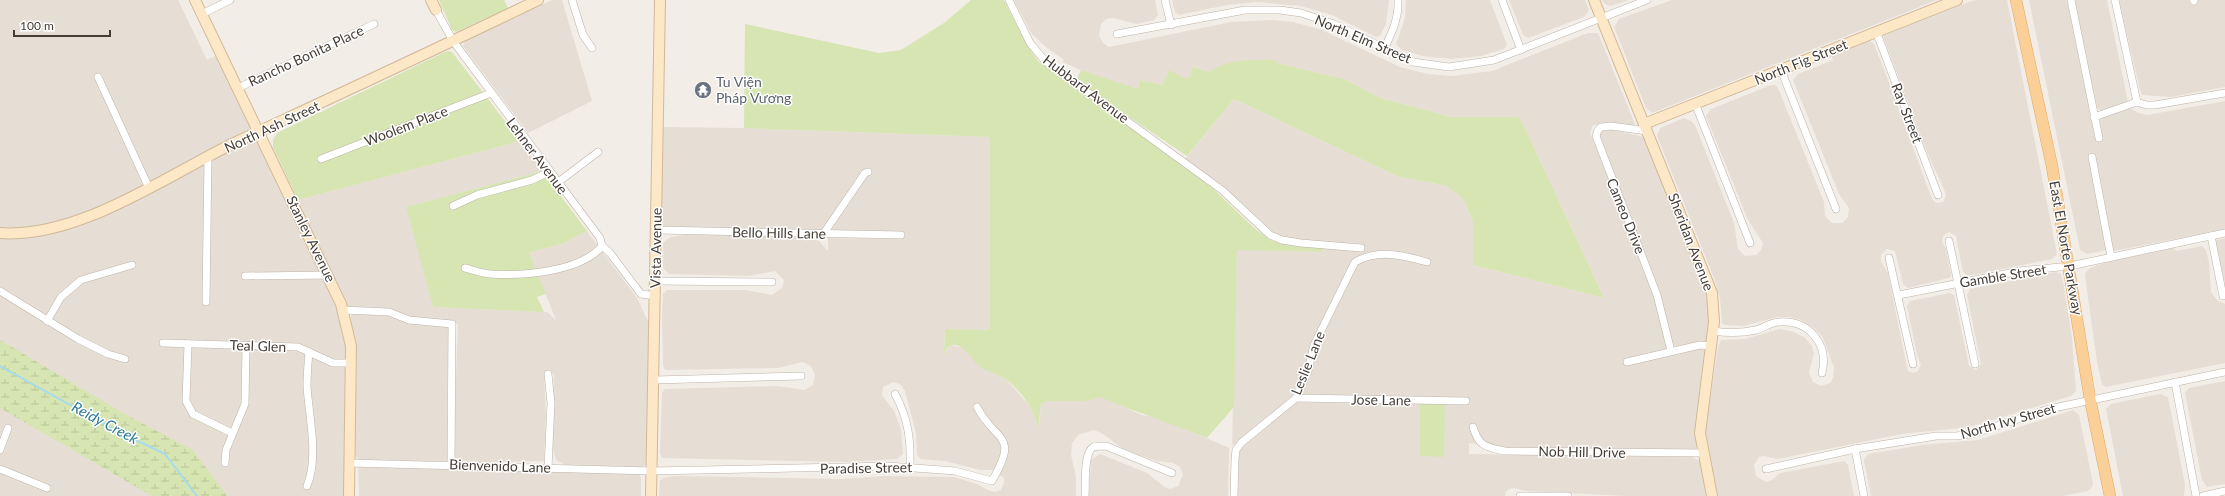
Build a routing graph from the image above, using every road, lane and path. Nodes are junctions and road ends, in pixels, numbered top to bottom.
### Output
1 (195, 0) edge
2 (230, 0) edge
3 (431, 0) edge
4 (538, 0) edge
5 (572, 0) edge
6 (660, 0) edge
7 (1009, 0) edge
8 (1165, 0) edge
9 (1398, 0) edge
10 (1502, 0) edge
11 (1594, 0) edge
12 (1647, 0) edge
13 (1957, 0) edge
14 (2016, 0) edge
15 (2071, 0) edge
16 (2115, 0) edge
17 (436, 10) joint
18 (202, 14) junction
19 (1601, 19) junction
20 (374, 24) dead end
21 (1171, 25) junction
22 (1876, 31) junction
23 (1117, 34) dead end
24 (453, 42) junction
25 (592, 48) dead end
26 (1384, 49) junction
27 (1521, 50) junction
28 (1781, 70) junction
29 (98, 77) dead end
30 (238, 88) junction
31 (491, 93) junction
32 (2225, 93) edge
33 (2136, 102) junction
34 (1695, 104) junction
35 (2094, 117) junction
36 (1646, 128) junction
37 (259, 132) junction
38 (2099, 138) dead end
39 (598, 152) dead end
40 (208, 157) junction
41 (2092, 157) dead end
42 (322, 159) dead end
43 (549, 172) junction
44 (868, 172) dead end
45 (557, 183) junction
46 (149, 188) junction
47 (1938, 195) dead end
48 (453, 206) dead end
49 (1836, 209) dead end
50 (657, 230) junction
51 (0, 233) edge
52 (824, 233) junction
53 (2225, 233) edge
54 (901, 235) dead end
55 (2211, 236) junction
56 (1949, 240) dead end
57 (1750, 243) dead end
58 (602, 246) junction
59 (1361, 248) dead end
60 (2111, 257) junction
61 (1889, 258) dead end
62 (1427, 262) dead end
63 (132, 266) dead end
64 (2070, 266) junction
65 (464, 268) dead end
66 (329, 275) junction
67 (245, 276) dead end
68 (656, 281) junction
69 (772, 282) dead end
70 (1957, 282) junction
71 (0, 291) edge
72 (656, 296) junction
73 (1899, 296) junction
74 (2223, 296) dead end
75 (206, 302) dead end
76 (342, 310) junction
77 (47, 321) junction
78 (1713, 331) junction
79 (163, 343) dead end
80 (188, 344) junction
81 (246, 345) junction
82 (1711, 346) junction
83 (1671, 351) junction
84 (309, 352) junction
85 (125, 359) dead end
86 (1627, 362) dead end
87 (351, 363) junction
88 (1913, 364) dead end
89 (1975, 364) dead end
90 (2225, 372) edge
91 (1822, 373) dead end
92 (548, 374) dead end
93 (801, 376) dead end
94 (655, 380) junction
95 (2175, 382) junction
96 (895, 394) dead end
97 (1296, 398) junction
98 (2090, 399) junction
99 (1466, 401) dead end
100 (977, 407) dead end
101 (1473, 427) dead end
102 (8, 428) dead end
103 (232, 433) junction
104 (0, 450) edge
105 (1855, 450) junction
106 (1703, 453) junction
107 (225, 463) dead end
108 (349, 463) junction
109 (451, 465) junction
110 (910, 466) junction
111 (548, 468) junction
112 (0, 469) edge
113 (1766, 469) dead end
114 (652, 471) junction
115 (1172, 473) dead end
116 (307, 486) dead end
117 (47, 488) dead end
118 (2225, 492) edge
119 (349, 496) edge
120 (651, 496) edge
121 (1085, 496) edge
122 (1234, 496) edge
123 (1520, 496) edge
124 (1568, 496) edge
125 (1712, 496) edge
126 (1864, 496) edge
127 (2108, 496) edge
128 (2196, 496) edge
129 (2203, 496) edge

1 - 18 street, Stanley Avenue
2 - 18 street
3 - 17 street, Lehner Avenue
4 - 24 street, North Ash Street
5 - 25 street
6 - 50 street, Vista Avenue
7 - 59 street, Hubbard Avenue
8 - 21 street
9 - 26 street
10 - 27 street
11 - 19 street, Sheridan Avenue
12 - 19 street, North Elm Street
13 - 22 street, North Fig Street
14 - 64 main road, East El Norte Parkway
15 - 35 street
16 - 33 street
17 - 24 street, Lehner Avenue
18 - 30 street, Stanley Avenue
19 - 27 street, North Elm Street
19 - 36 street, Sheridan Avenue
20 - 30 street, Rancho Bonita Place
21 - 23 street, North Elm Street
21 - 26 street, North Elm Street
22 - 28 street, North Fig Street
22 - 47 street, Ray Street
24 - 31 street, Lehner Avenue
24 - 37 street, North Ash Street
26 - 27 street, North Elm Street
28 - 34 street, North Fig Street
28 - 49 street
29 - 46 street
30 - 37 street, Stanley Avenue
31 - 42 street, Woolem Place
31 - 43 street, Lehner Avenue
32 - 33 street
33 - 35 street
34 - 36 street, North Fig Street
34 - 57 street
35 - 38 street
36 - 78 street, Sheridan Avenue
36 - 83 street, Cameo Drive
37 - 40 street, North Ash Street
37 - 66 street, Stanley Avenue
39 - 45 street
40 - 46 street, North Ash Street
40 - 75 street
41 - 60 street
43 - 45 street, Lehner Avenue
43 - 48 street
44 - 52 street
45 - 58 street, Lehner Avenue
46 - 51 street, North Ash Street
50 - 52 street, Bello Hills Lane
50 - 68 street, Vista Avenue
52 - 54 street, Bello Hills Lane
53 - 55 street, Gamble Street
55 - 60 street, Gamble Street
55 - 74 street
56 - 70 street
58 - 65 street
58 - 72 street, Lehner Avenue
60 - 64 street, Gamble Street
61 - 73 street
62 - 97 street, Leslie Lane
63 - 77 street
64 - 70 street, Gamble Street
64 - 98 main road, East El Norte Parkway
66 - 67 street
66 - 76 street, Stanley Avenue
68 - 69 street
68 - 72 street, Vista Avenue
70 - 73 street, Gamble Street
70 - 89 street
71 - 77 street
72 - 94 street, Vista Avenue
73 - 88 street
76 - 87 street, Stanley Avenue
76 - 109 street
77 - 85 street
78 - 82 street, Sheridan Avenue
78 - 91 street
79 - 80 street, Teal Glen
80 - 81 street, Teal Glen
80 - 103 street
81 - 84 street, Teal Glen
81 - 103 street
82 - 83 street
82 - 106 street, Sheridan Avenue
83 - 86 street
84 - 87 street, Teal Glen
84 - 116 street
87 - 108 street, Stanley Avenue
90 - 95 street, North Ivy Street
92 - 111 street
93 - 94 street
94 - 114 street, Vista Avenue
95 - 98 street, North Ivy Street
95 - 128 street
96 - 110 street
97 - 99 street, Jose Lane
97 - 122 street, Leslie Lane
98 - 105 street, North Ivy Street
98 - 127 main road, East El Norte Parkway
100 - 110 street, Paradise Street
101 - 106 street, Nob Hill Drive
102 - 104 street
103 - 107 street
105 - 113 street, North Ivy Street
105 - 126 street
106 - 125 street, Sheridan Avenue
108 - 109 street, Bienvenido Lane
108 - 119 street, Stanley Avenue
109 - 111 street, Bienvenido Lane
110 - 114 street, Paradise Street
111 - 114 street, Bienvenido Lane
112 - 117 street
114 - 120 street, Vista Avenue
115 - 121 street
118 - 129 street
123 - 124 street

